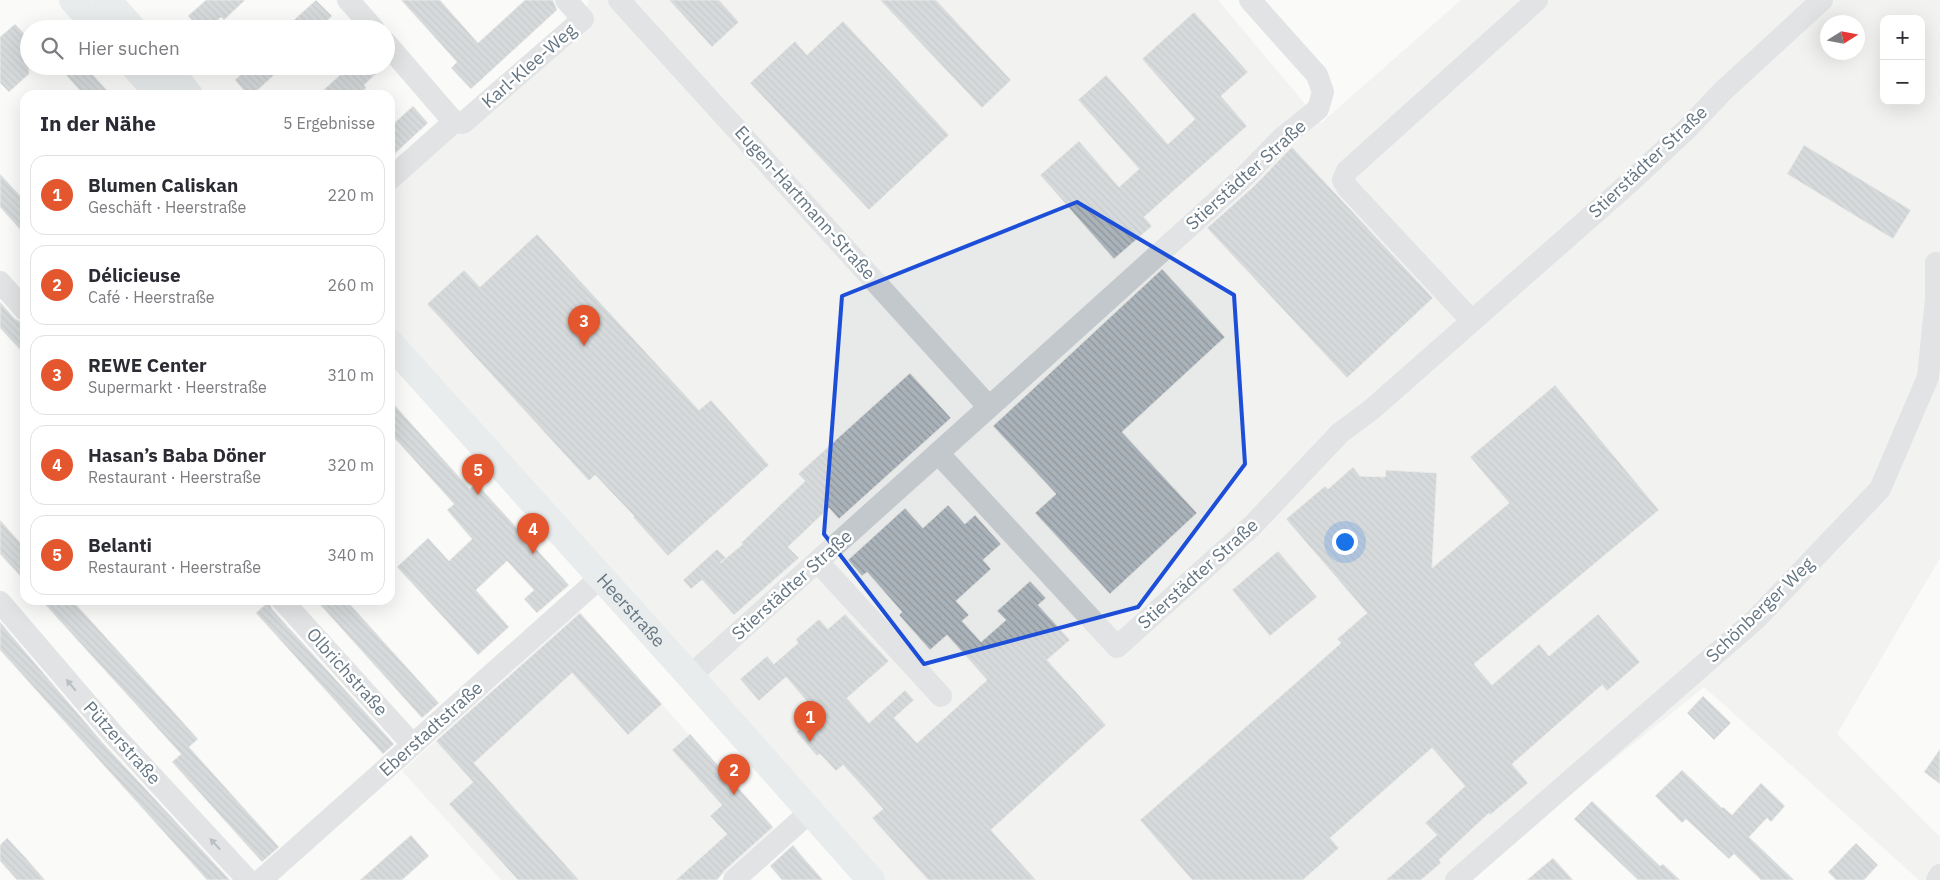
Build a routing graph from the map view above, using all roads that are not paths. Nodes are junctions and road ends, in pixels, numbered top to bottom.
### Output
1 (73, 0) edge
2 (107, 0) edge
3 (348, 0) edge
4 (566, 0) edge
5 (619, 0) edge
6 (1250, 0) edge
7 (1536, 0) edge
8 (1822, 0) edge
9 (91, 20) edge
10 (125, 20) edge
11 (366, 20) edge
12 (395, 53) edge
13 (142, 75) edge
14 (173, 75) edge
15 (156, 90) edge
16 (185, 90) edge
17 (454, 122) junction
18 (395, 175) edge
19 (1936, 262) dead end
20 (0, 282) edge
21 (20, 304) edge
22 (1472, 321) junction
23 (395, 350) edge
24 (990, 407) junction
25 (938, 453) junction
26 (818, 562) junction
27 (601, 577) junction
28 (0, 602) edge
29 (287, 605) edge
30 (690, 676) junction
31 (941, 696) dead end
32 (412, 744) junction
33 (811, 811) junction
34 (1940, 875) edge
35 (248, 880) edge
36 (261, 880) edge
37 (734, 880) edge
38 (871, 880) edge
39 (1456, 880) edge
40 (1937, 880) edge

1 - 9 main road
2 - 10 main road
3 - 11 street
4 - 17 street, Karl-Klee-Weg
5 - 24 street, Eugen-Hartmann-Straße
6 - 24 street, Stierstädter Straße
7 - 22 street
8 - 22 street, Stierstädter Straße
12 - 17 street
13 - 15 main road
14 - 16 main road
17 - 18 street, Karl-Klee-Weg
19 - 39 street, Schönberger Weg
20 - 21 street
22 - 25 street, Stierstädter Straße
23 - 27 main road, Heerstraße
24 - 25 street, Stierstädter Straße
25 - 26 street, Stierstädter Straße
26 - 30 street, Stierstädter Straße
26 - 31 street
27 - 30 main road, Heerstraße
27 - 32 street, Eberstadtstraße
35 -> 28 street, Pützerstraße
29 - 32 street, Olbrichstraße
30 - 33 main road, Heerstraße
32 - 36 street, Eberstadtstraße
33 - 37 street
33 - 38 main road, Heerstraße
34 - 40 street

